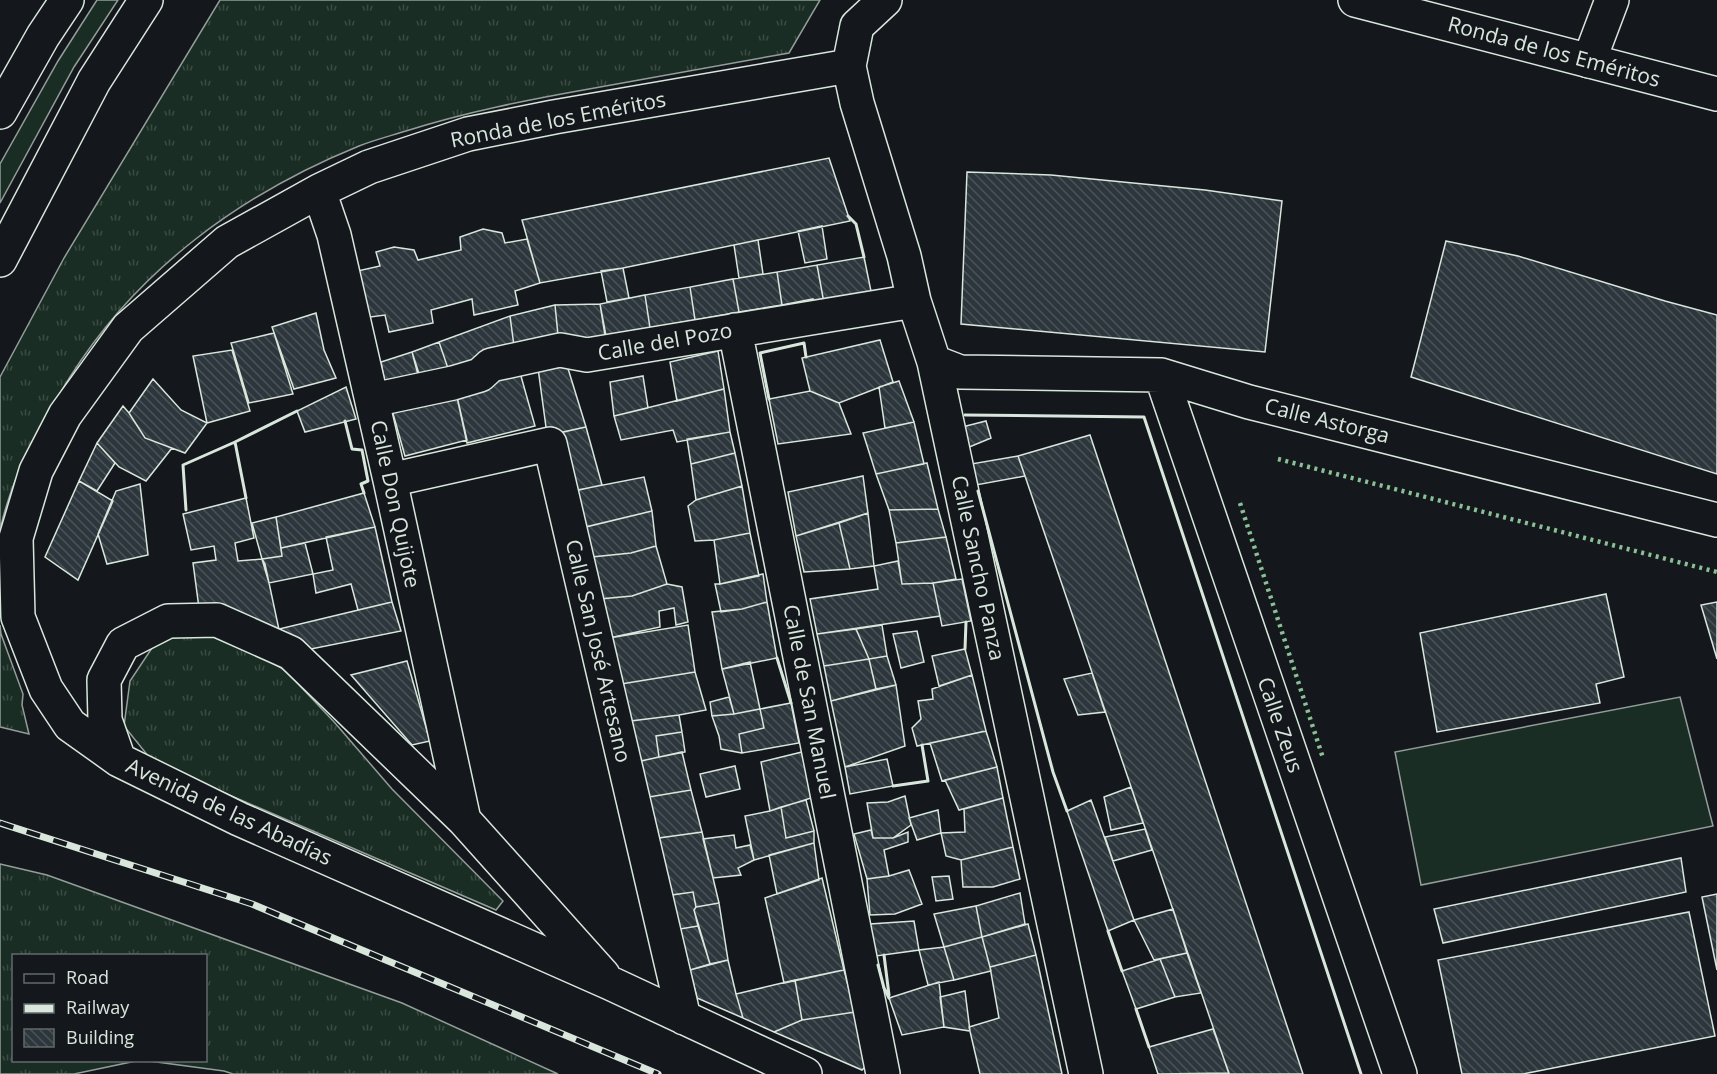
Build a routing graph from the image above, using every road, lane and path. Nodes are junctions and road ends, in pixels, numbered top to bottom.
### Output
1 (67, 0) edge
2 (146, 0) edge
3 (885, 0) edge
4 (1355, 0) edge
5 (1612, 0) edge
6 (1589, 61) junction
7 (849, 66) junction
8 (1717, 94) edge
9 (0, 112) edge
10 (319, 190) junction
11 (0, 260) edge
12 (914, 301) junction
13 (735, 330) junction
14 (934, 362) junction
15 (1161, 375) junction
16 (387, 396) dead end
17 (390, 480) junction
18 (1717, 520) edge
19 (119, 760) junction
20 (464, 820) junction
21 (610, 983) junction
22 (684, 1018) junction
23 (805, 1074) edge
24 (883, 1074) edge
25 (1086, 1074) edge
26 (1400, 1074) edge

1 - 9 street
2 - 11 street
3 - 7 street
4 - 6 street, Ronda de los Eméritos
5 - 6 street
6 - 8 street, Ronda de los Eméritos
7 - 10 street, Ronda de los Eméritos
7 - 12 street, Calle Sancho Panza
10 - 17 street, Calle Don Quijote
10 - 19 street, Ronda de los Eméritos
12 - 13 street, Calle del Pozo
12 - 14 street, Calle Sancho Panza
13 - 16 street, Calle del Pozo
13 - 24 street, Calle de San Manuel
14 - 15 street, Calle Astorga
14 - 25 street, Calle Sancho Panza
15 - 18 street, Calle Astorga
15 - 26 street, Calle Zeus
17 - 20 street, Calle Don Quijote
17 - 22 street, Calle San José Artesano
19 - 20 street, Avenida de las Abadías
19 - 21 street, Avenida de las Abadías
20 - 21 street, Avenida de las Abadías
21 - 22 street, Avenida de las Abadías
22 - 23 street, Avenida de las Abadías

